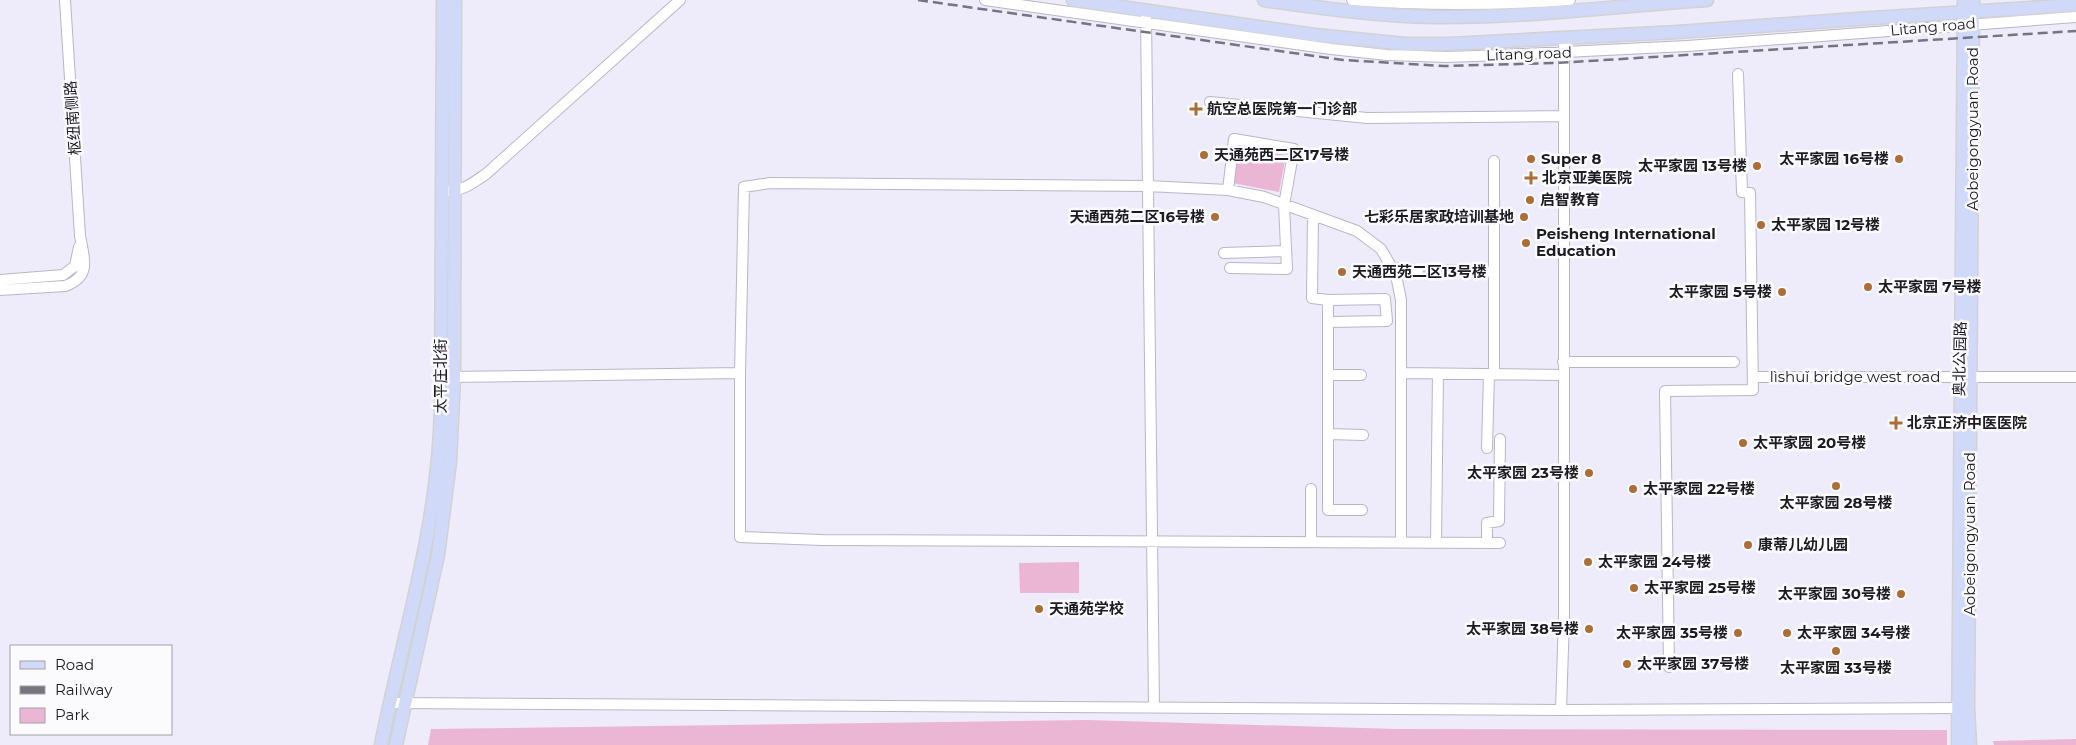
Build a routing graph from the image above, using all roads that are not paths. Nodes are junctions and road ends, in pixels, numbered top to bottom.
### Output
1 (65, 0) edge
2 (443, 0) edge
3 (455, 0) edge
4 (680, 0) edge
5 (985, 0) edge
6 (1073, 0) edge
7 (1264, 0) edge
8 (1352, 0) edge
9 (1570, 0) edge
10 (1707, 0) edge
11 (1562, 4) edge
12 (2076, 5) edge
13 (1968, 11) edge
14 (1146, 16) junction
15 (2076, 17) edge
16 (1564, 39) junction
17 (1564, 52) junction
18 (1738, 74) dead end
19 (1210, 102) dead end
20 (1563, 116) junction
21 (1494, 162) dead end
22 (1148, 186) junction
23 (1228, 190) junction
24 (448, 191) junction
25 (1284, 204) junction
26 (1313, 216) junction
27 (80, 236) junction
28 (1286, 251) junction
29 (1224, 253) dead end
30 (1230, 268) dead end
31 (1392, 268) junction
32 (1418, 270) tunnel mouth
33 (1448, 270) tunnel mouth
34 (1493, 272) junction
35 (0, 280) edge
36 (0, 290) edge
37 (1328, 300) junction
38 (1329, 322) junction
39 (1563, 362) junction
40 (1734, 362) dead end
41 (740, 373) junction
42 (1401, 373) junction
43 (1491, 373) junction
44 (1438, 374) junction
45 (1329, 375) junction
46 (1361, 375) dead end
47 (1563, 375) junction
48 (448, 377) junction
49 (1754, 377) junction
50 (1965, 377) junction
51 (2076, 377) edge
52 (1329, 434) junction
53 (1364, 435) dead end
54 (1500, 439) dead end
55 (1487, 448) dead end
56 (1311, 489) dead end
57 (1362, 510) dead end
58 (1152, 541) junction
59 (1311, 542) junction
60 (1401, 543) junction
61 (1436, 543) junction
62 (1487, 543) junction
63 (1500, 543) dead end
64 (1669, 667) dead end
65 (398, 704) junction
66 (1154, 707) junction
67 (1962, 708) junction
68 (1561, 710) junction
69 (381, 745) edge
70 (396, 745) edge
71 (1958, 745) edge
72 (1970, 745) edge

1 - 27 street, 枢纽南侧路
2 - 24 main road, 太平庄北街
3 - 24 main road, 太平庄北街
4 - 24 street
5 - 14 street, Litang road
6 - 14 main road, Litang road
7 - 11 main road
8 - 11 street
9 - 11 street
10 - 11 main road
12 - 13 main road, Litang road
13 - 15 street, Litang road
13 - 16 main road, Litang road
13 - 17 street, Litang road
13 - 50 main road, Aobeigongyuan Road
14 - 16 main road, Litang road
14 - 17 street, Litang road
14 - 22 street
16 - 17 street
17 - 20 street
18 - 49 street
19 - 20 street
20 - 39 street
21 - 34 street
22 - 23 street
22 - 41 street
22 - 58 street
23 - 25 street
23 - 25 street
24 - 48 main road, 太平庄北街
25 - 26 street
25 - 28 street
26 - 31 street
26 - 37 street
27 - 35 street
27 - 36 street
28 - 29 street
28 - 30 street
31 - 32 street
31 - 42 street
33 - 34 street
34 - 43 street
37 - 38 street
37 - 38 street
38 - 45 street
39 - 40 street
39 - 47 street
41 - 48 street
41 - 58 street
42 - 44 street
42 - 60 street
43 - 44 street
43 - 47 street
43 - 55 street
44 - 61 street
45 - 46 street
45 - 52 street
47 - 68 street
48 - 65 main road, 太平庄北街
49 - 50 street, lìshuǐ bridge west road
49 - 64 street
50 - 51 street, lìshuǐ bridge west road
50 - 67 main road, Aobeigongyuan Road
52 - 53 street
52 - 57 street
54 - 62 street
56 - 59 street
58 - 59 street
58 - 66 street
59 - 60 street
60 - 61 street
61 - 62 street
62 - 63 street
65 - 66 street
65 - 69 main road, 太平庄北街
65 - 70 main road, 太平庄北街
66 - 68 street
67 - 68 street
67 - 71 main road
67 - 72 main road, Aobeigongyuan Road

